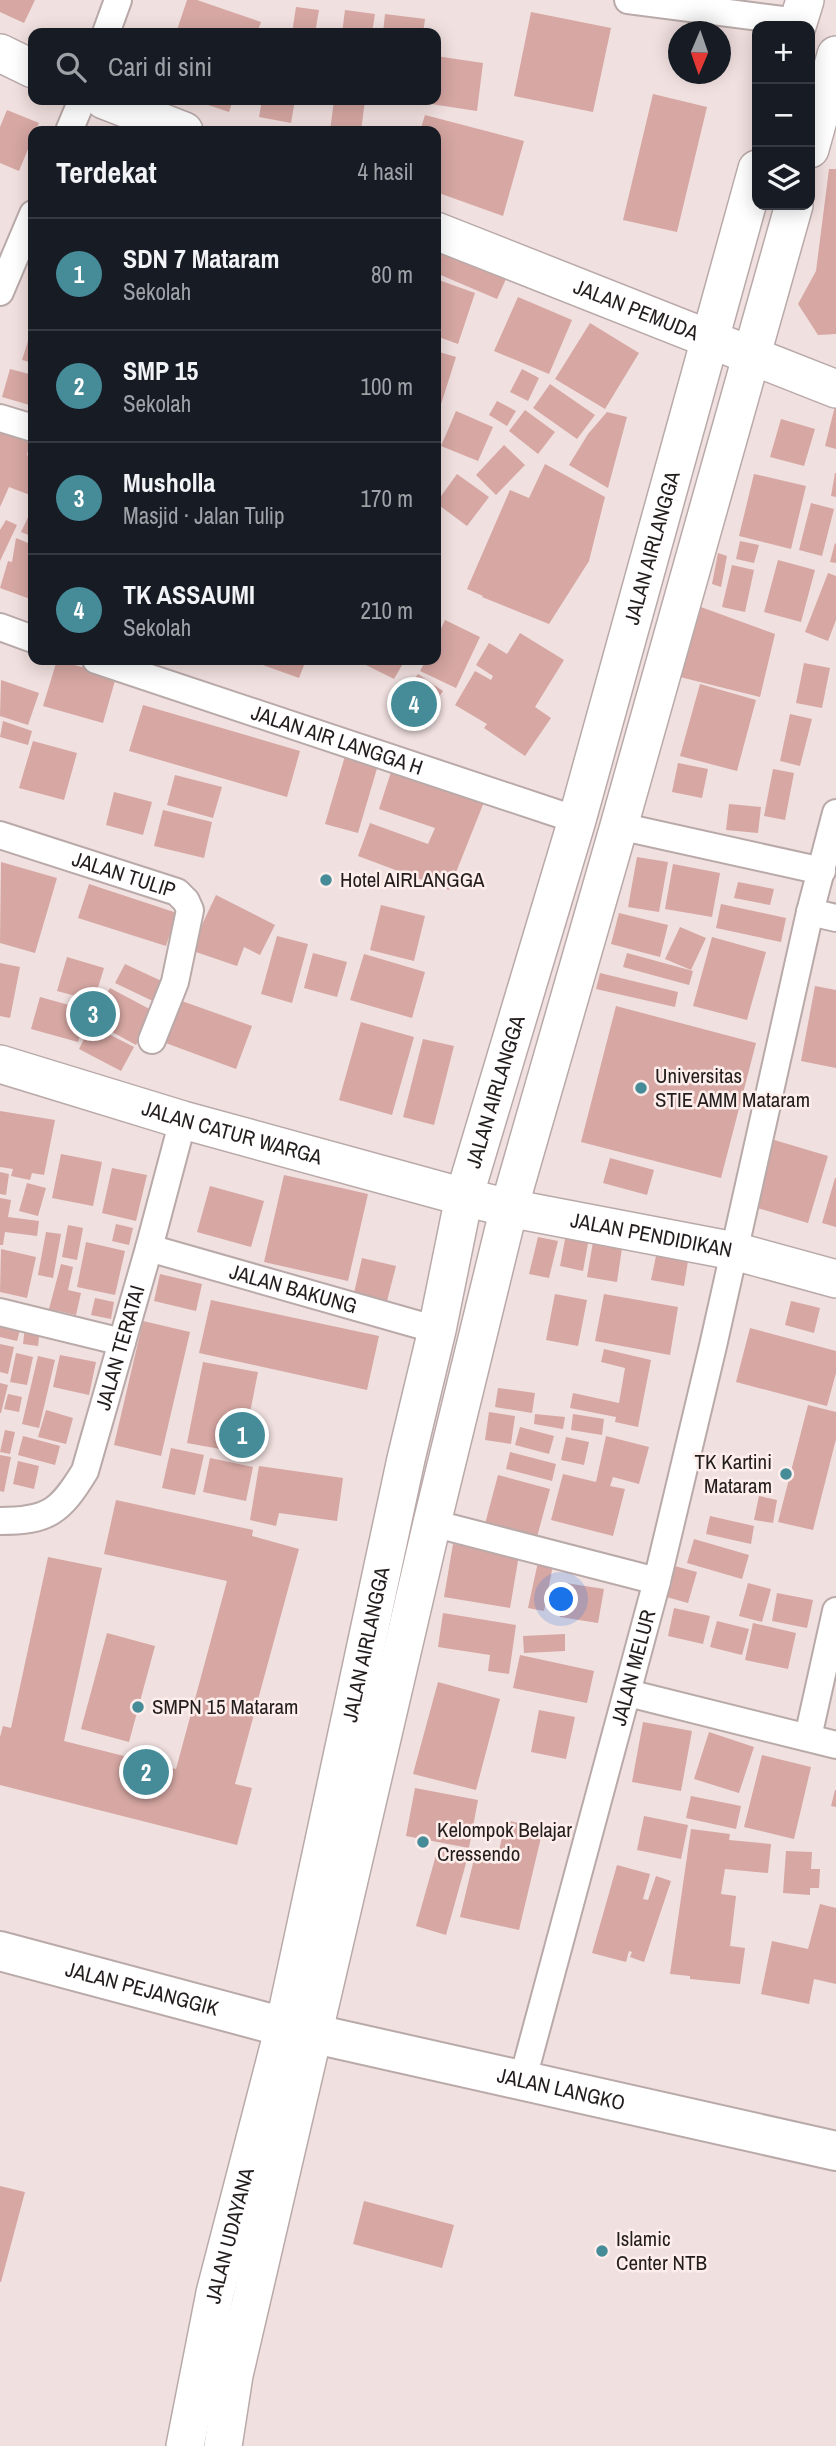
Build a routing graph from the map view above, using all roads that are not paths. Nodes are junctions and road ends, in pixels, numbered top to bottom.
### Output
1 (118, 0) edge
2 (628, 0) edge
3 (800, 16) edge
4 (108, 28) edge
5 (0, 53) edge
6 (836, 55) edge
7 (28, 67) edge
8 (80, 105) edge
9 (117, 105) edge
10 (71, 126) edge
11 (171, 126) edge
12 (811, 147) edge
13 (752, 187) edge
14 (793, 210) edge
15 (28, 226) edge
16 (441, 234) edge
17 (0, 292) edge
18 (710, 340) junction
19 (752, 356) junction
20 (836, 389) edge
21 (0, 418) edge
22 (28, 426) edge
23 (0, 627) edge
24 (28, 637) edge
25 (111, 665) edge
26 (836, 813) edge
27 (577, 820) junction
28 (619, 826) junction
29 (0, 835) edge
30 (822, 871) junction
31 (810, 912) junction
32 (836, 918) edge
33 (152, 1040) dead end
34 (0, 1064) edge
35 (183, 1120) junction
36 (464, 1196) junction
37 (509, 1208) junction
38 (149, 1248) junction
39 (734, 1251) junction
40 (836, 1279) edge
41 (0, 1312) edge
42 (438, 1330) junction
43 (122, 1342) junction
44 (0, 1521) edge
45 (432, 1523) junction
46 (657, 1581) junction
47 (836, 1611) edge
48 (628, 1693) junction
49 (808, 1738) junction
50 (836, 1745) edge
51 (0, 1951) edge
52 (299, 2031) junction
53 (523, 2082) junction
54 (836, 2151) edge
55 (184, 2446) edge
56 (223, 2446) edge

1 - 4 street
2 - 3 street
5 - 7 main road
6 - 12 main road
8 - 10 street
9 - 11 main road
13 - 18 main road, JALAN AIRLANGGA
14 - 19 main road, JALAN AIRLANGGA
15 - 17 street
16 - 18 main road, JALAN PEMUDA
18 - 19 main road, JALAN PEMUDA
18 - 27 main road, JALAN AIRLANGGA
19 - 20 main road, JALAN PEMUDA
19 - 28 main road, JALAN AIRLANGGA
21 - 22 street
23 - 24 street
25 - 27 street, JALAN AIR LANGGA H
26 - 30 street, JALAN MELUR
27 - 36 main road, JALAN AIRLANGGA
28 - 30 street
28 - 37 main road, JALAN AIRLANGGA
29 - 33 street, JALAN TULIP
30 - 31 street, JALAN MELUR
31 - 32 street
31 - 39 street, JALAN MELUR
34 - 35 main road, JALAN CATUR WARGA
35 - 36 main road, JALAN CATUR WARGA
35 - 38 street, JALAN TERATAI
36 - 37 main road, JALAN PENDIDIKAN
36 - 42 main road, JALAN AIRLANGGA
37 - 39 main road, JALAN PENDIDIKAN
37 - 45 main road, JALAN AIRLANGGA
38 - 42 street, JALAN BAKUNG
38 - 43 street, JALAN TERATAI
39 - 40 main road, JALAN PENDIDIKAN
39 - 46 street, JALAN MELUR
41 - 43 street
42 - 52 main road, JALAN AIRLANGGA
43 - 44 street, JALAN TERATAI
45 - 46 street
45 - 52 main road, JALAN AIRLANGGA
46 - 48 street, JALAN MELUR
47 - 49 street
48 - 49 street
48 - 53 street, JALAN MELUR
49 - 50 street
51 - 52 main road, JALAN PEJANGGIK
52 - 53 main road, JALAN LANGKO
52 - 55 main road, JALAN UDAYANA
52 - 56 main road, JALAN UDAYANA
53 - 54 main road, JALAN LANGKO

